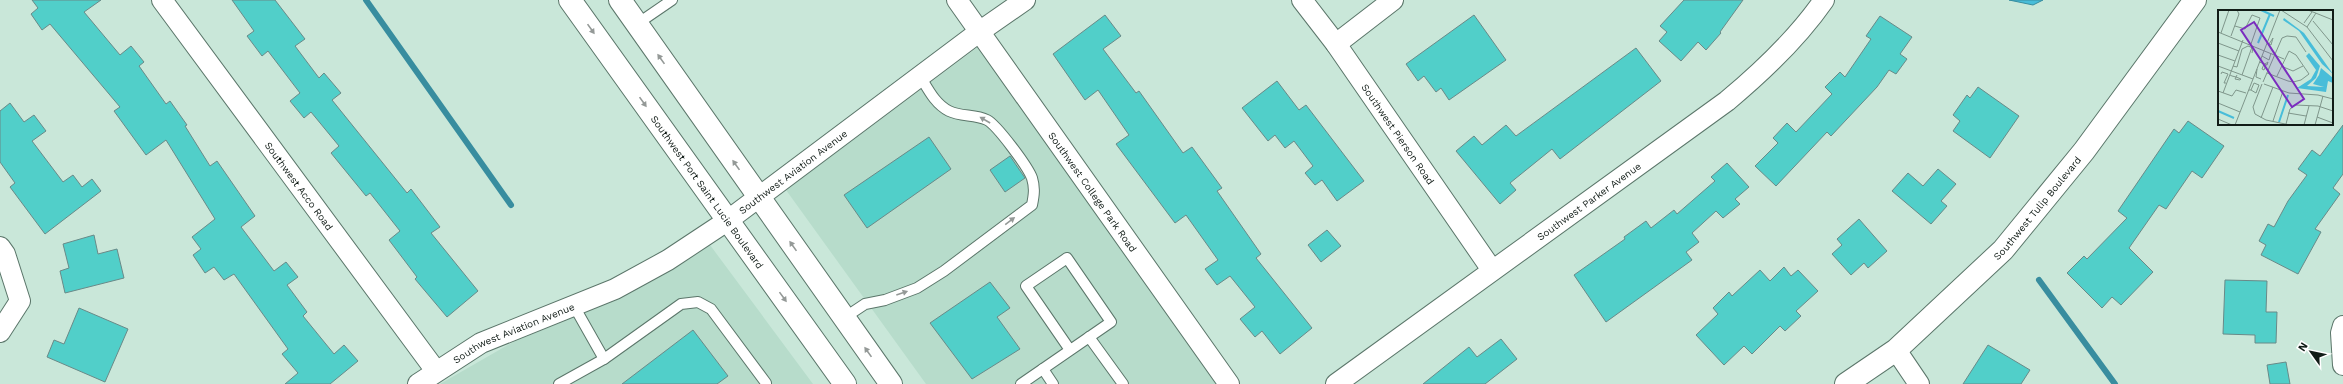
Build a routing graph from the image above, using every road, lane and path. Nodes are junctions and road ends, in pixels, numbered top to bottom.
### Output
1 (162, 0) edge
2 (570, 0) edge
3 (620, 0) edge
4 (672, 0) edge
5 (957, 0) edge
6 (1025, 0) edge
7 (1302, 0) edge
8 (1393, 0) edge
9 (1824, 0) edge
10 (2195, 0) edge
11 (637, 24) junction
12 (980, 32) junction
13 (1336, 44) junction
14 (920, 76) junction
15 (758, 197) junction
16 (727, 221) junction
17 (0, 247) edge
18 (1492, 270) junction
19 (574, 306) junction
20 (844, 318) junction
21 (2343, 326) edge
22 (0, 332) edge
23 (1089, 337) junction
24 (1070, 350) junction
25 (1896, 350) junction
26 (604, 359) junction
27 (2343, 364) edge
28 (1043, 369) junction
29 (436, 371) junction
30 (766, 383) dead end
31 (418, 384) edge
32 (559, 384) edge
33 (845, 384) edge
34 (890, 384) edge
35 (1021, 384) edge
36 (1054, 384) edge
37 (1123, 384) edge
38 (1229, 384) edge
39 (1336, 384) edge
40 (1846, 384) edge
41 (1919, 384) edge

1 - 29 street, Southwest Acco Road
2 -> 16 main road, Southwest Port Saint Lucie Boulevard
3 - 11 main road
4 - 11 lane
5 - 12 street, Southwest College Park Road
6 - 12 street, Southwest Aviation Avenue
7 - 13 street, Southwest Pierson Road
8 - 13 street
9 - 18 street, Southwest Parker Avenue
10 - 25 main road, Southwest Tulip Boulevard
15 -> 11 main road
12 - 14 street, Southwest Aviation Avenue
12 - 38 street, Southwest College Park Road
13 - 18 street, Southwest Pierson Road
14 - 15 street, Southwest Aviation Avenue
20 -> 14 lane
15 - 16 street, Southwest Aviation Avenue
20 -> 15 main road
16 - 19 street, Southwest Aviation Avenue
16 -> 33 main road, Southwest Port Saint Lucie Boulevard
17 - 22 street
18 - 39 street, Southwest Parker Avenue
19 - 26 lane
19 - 29 street, Southwest Aviation Avenue
34 -> 20 main road
21 - 27 street
23 - 24 lane
23 - 24 lane
23 - 37 lane
24 - 28 lane
25 - 40 main road, Southwest Tulip Boulevard
25 - 41 street
26 - 30 lane
26 - 32 lane
28 - 35 lane
28 - 36 lane
29 - 31 street, Southwest Aviation Avenue

